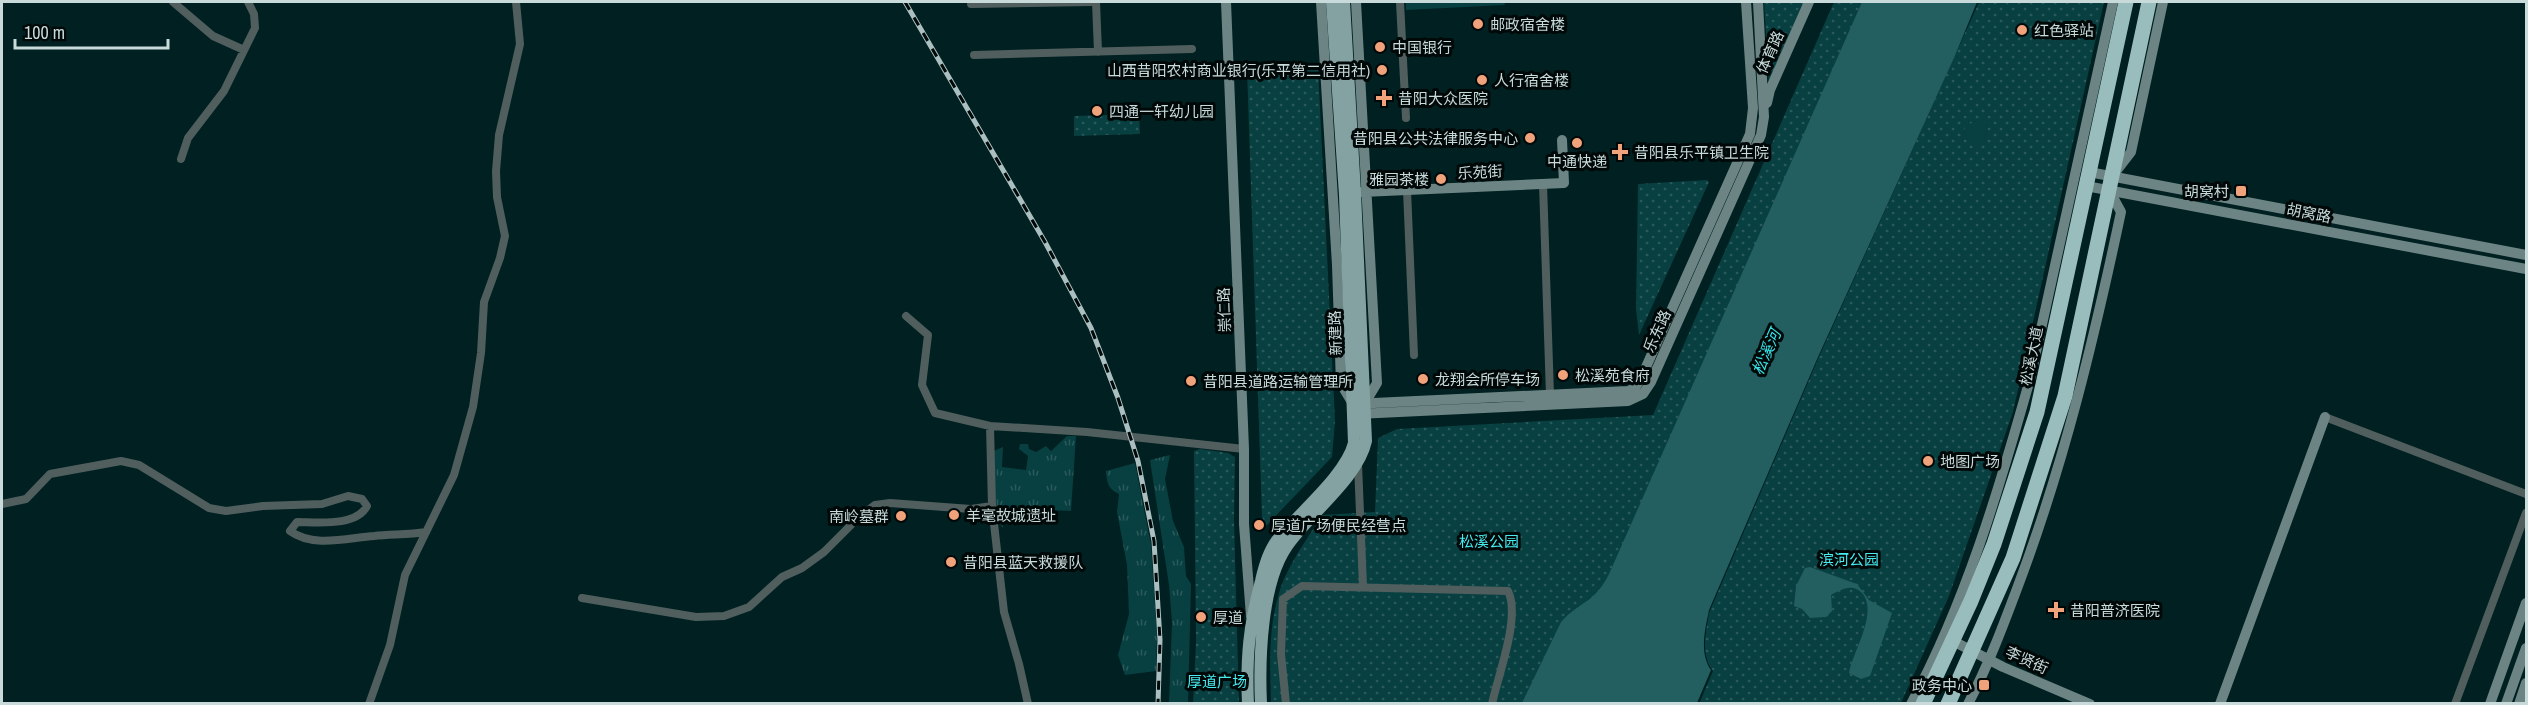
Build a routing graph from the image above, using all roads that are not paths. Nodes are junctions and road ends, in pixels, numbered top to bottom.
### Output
1 (173, 2) edge
2 (248, 2) edge
3 (516, 2) edge
4 (1091, 2) edge
5 (1096, 2) edge
6 (1226, 2) edge
7 (1321, 2) edge
8 (1332, 2) edge
9 (1344, 2) edge
10 (1356, 2) edge
11 (1400, 2) edge
12 (1746, 2) edge
13 (1758, 2) edge
14 (1809, 2) edge
15 (2113, 2) edge
16 (2126, 2) edge
17 (2149, 2) edge
18 (2163, 2) edge
19 (971, 4) dead end
20 (1192, 49) dead end
21 (244, 50) junction
22 (1098, 52) junction
23 (974, 55) dead end
24 (1764, 117) junction
25 (1406, 118) dead end
26 (1562, 140) dead end
27 (181, 159) dead end
28 (2088, 179) junction
29 (1543, 184) junction
30 (2110, 184) junction
31 (1407, 190) junction
32 (1361, 192) junction
33 (2526, 255) edge
34 (2526, 269) edge
35 (906, 316) dead end
36 (1414, 355) dead end
37 (1550, 395) junction
38 (1359, 409) junction
39 (2325, 417) joint
40 (990, 426) junction
41 (1244, 449) junction
42 (1358, 464) junction
43 (2526, 494) edge
44 (2, 504) edge
45 (992, 506) junction
46 (2526, 513) edge
47 (426, 532) junction
48 (1363, 586) junction
49 (582, 598) dead end
50 (2526, 603) edge
51 (1251, 618) junction
52 (1953, 641) junction
53 (2526, 648) edge
54 (1973, 651) junction
55 (1989, 659) junction
56 (2526, 683) edge
57 (369, 704) edge
58 (1028, 704) edge
59 (1248, 704) edge
60 (1261, 704) edge
61 (1286, 704) edge
62 (1492, 704) edge
63 (1911, 704) edge
64 (1923, 704) edge
65 (1948, 704) edge
66 (1968, 704) edge
67 (2090, 704) edge
68 (2220, 704) edge
69 (2455, 704) edge
70 (2490, 704) edge
71 (2506, 704) edge
72 (2519, 704) edge

1 - 21 street
2 - 21 street
3 - 47 street
4 - 19 street
5 - 22 street
6 - 41 main road, 崇仁路
7 - 38 main road
8 - 38 main road, 新建路
9 - 32 main road, 新建路
10 - 32 main road
11 - 25 street
12 - 37 main road, 乐东路
13 - 24 main road, 乐东路
14 - 24 main road, 体育路
15 - 63 main road
16 - 28 highway, 松溪大道
17 - 30 highway
18 - 30 main road
20 - 22 street
21 - 27 street
22 - 23 street
24 - 38 main road, 乐东路
26 - 29 main road, 乐苑街
28 - 30 main road, 胡窝路
28 - 52 highway, 松溪大道
29 - 31 main road, 乐苑街
29 - 37 street
30 - 33 main road, 胡窝路
30 - 34 main road, 胡窝路
30 - 54 highway
30 - 55 main road
31 - 32 main road, 乐苑街
31 - 36 street
32 - 38 main road, 新建路
35 - 40 street
37 - 38 main road, 乐东路
38 - 42 main road, 新建路
38 - 51 main road, 新建路
39 - 43 street
39 - 68 main road
40 - 41 street
40 - 45 street
41 - 51 main road, 崇仁路
42 - 48 street
42 - 60 main road, 新建路
44 - 47 street
45 - 49 street
45 - 58 street
46 - 69 street
47 - 57 street
48 - 61 street
48 - 62 street
50 - 70 main road
51 - 59 main road, 新建路
52 - 54 main road, 李贤街
52 - 64 highway, 松溪大道
53 - 71 main road
54 - 55 main road, 李贤街
54 - 65 highway
55 - 66 main road
55 - 67 main road, 李贤街
56 - 72 main road

